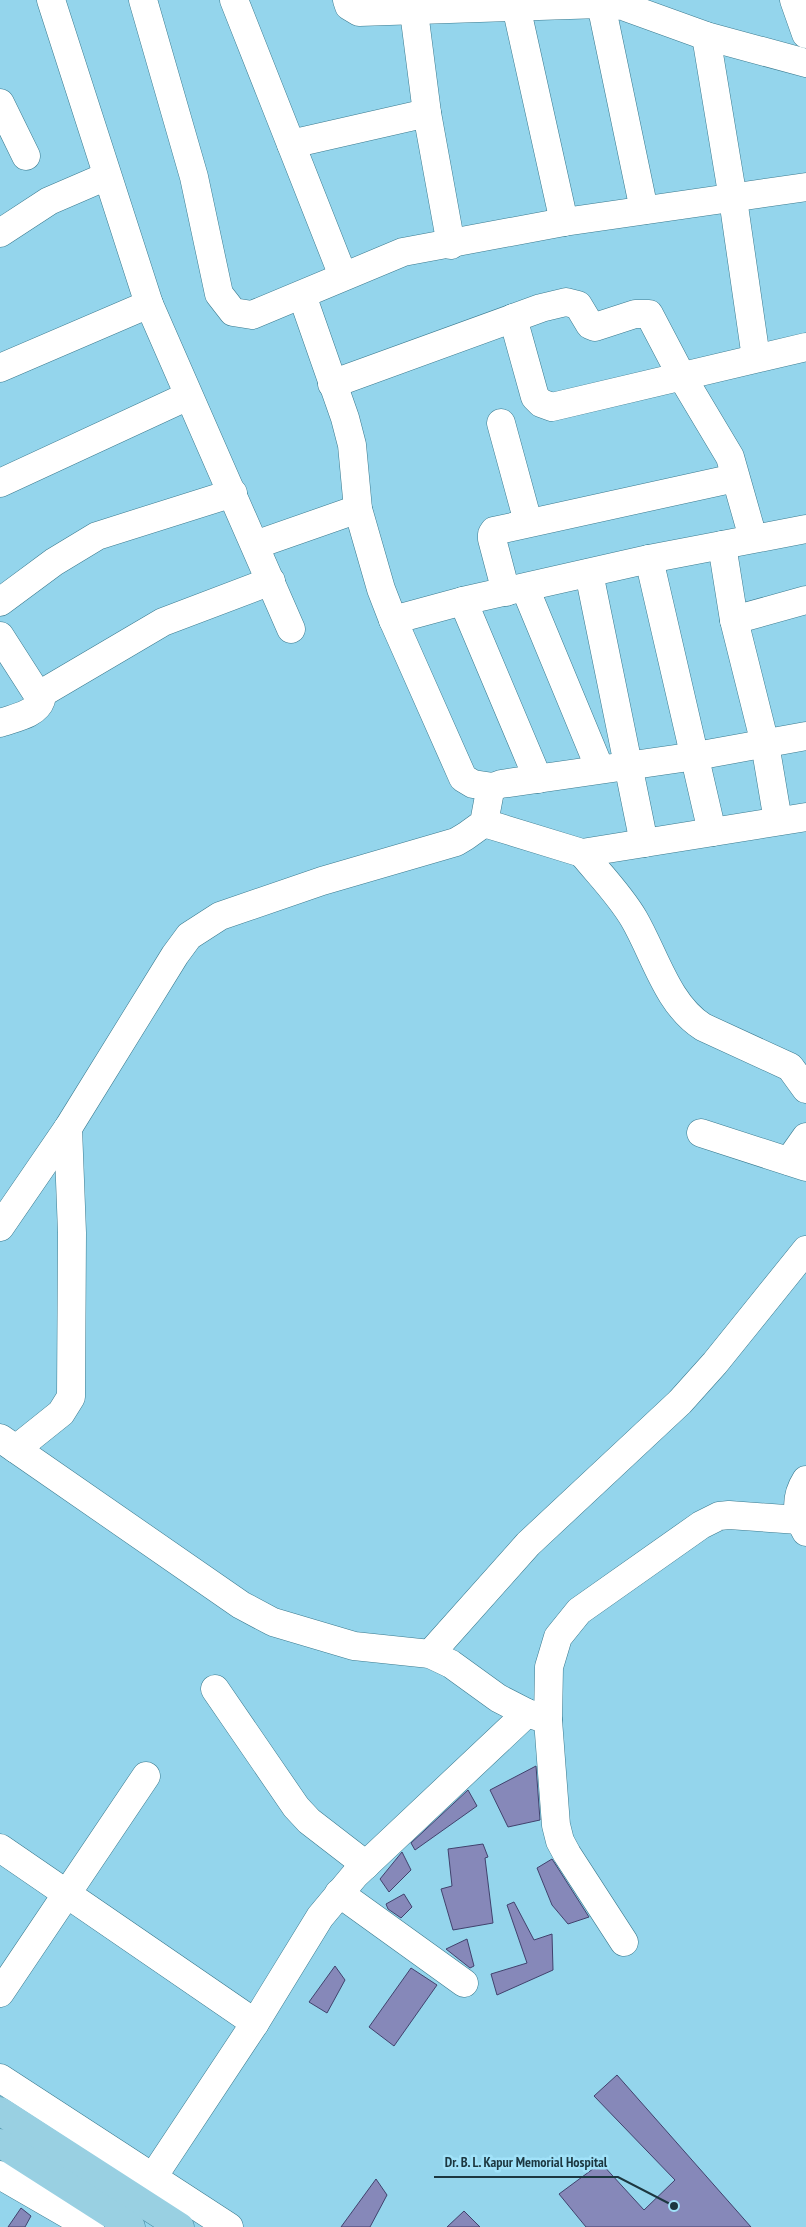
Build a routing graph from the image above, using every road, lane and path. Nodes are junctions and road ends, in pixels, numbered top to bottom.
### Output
1 (51, 0) edge
2 (142, 0) edge
3 (234, 0) edge
4 (347, 0) edge
5 (794, 0) edge
6 (601, 4) junction
7 (516, 6) junction
8 (414, 12) junction
9 (806, 34) edge
10 (706, 36) junction
11 (806, 63) edge
12 (0, 103) edge
13 (427, 113) junction
14 (291, 144) junction
15 (26, 156) dead end
16 (107, 176) junction
17 (806, 187) edge
18 (733, 199) junction
19 (644, 210) junction
20 (564, 222) junction
21 (0, 232) edge
22 (451, 245) junction
23 (343, 276) junction
24 (302, 295) junction
25 (149, 304) junction
26 (514, 318) junction
27 (806, 347) edge
28 (756, 358) junction
29 (0, 368) edge
30 (682, 376) junction
31 (332, 384) junction
32 (188, 396) junction
33 (501, 423) dead end
34 (734, 478) junction
35 (0, 483) edge
36 (233, 493) junction
37 (358, 509) junction
38 (528, 522) junction
39 (806, 530) edge
40 (753, 538) junction
41 (722, 544) junction
42 (256, 545) junction
43 (649, 559) junction
44 (589, 573) junction
45 (271, 581) junction
46 (516, 590) junction
47 (806, 600) edge
48 (463, 601) junction
49 (0, 602) edge
50 (393, 620) junction
51 (734, 620) junction
52 (292, 629) dead end
53 (0, 636) edge
54 (39, 695) junction
55 (0, 723) edge
56 (806, 736) edge
57 (765, 744) junction
58 (696, 756) junction
59 (629, 765) junction
60 (600, 769) junction
61 (538, 779) junction
62 (493, 787) junction
63 (806, 817) edge
64 (778, 821) junction
65 (484, 823) junction
66 (712, 832) junction
67 (644, 843) junction
68 (582, 854) junction
69 (806, 1089) edge
70 (68, 1128) junction
71 (701, 1133) dead end
72 (806, 1137) edge
73 (797, 1164) edge
74 (0, 1227) edge
75 (806, 1250) edge
76 (8, 1444) edge
77 (806, 1480) edge
78 (802, 1526) edge
79 (430, 1654) junction
80 (215, 1689) dead end
81 (537, 1717) junction
82 (146, 1776) dead end
83 (0, 1848) edge
84 (366, 1865) junction
85 (339, 1893) junction
86 (66, 1895) junction
87 (624, 1942) dead end
88 (464, 1983) dead end
89 (0, 1993) edge
90 (255, 2023) junction
91 (0, 2078) edge
92 (0, 2111) edge
93 (0, 2143) edge
94 (0, 2175) edge
95 (153, 2177) junction
96 (90, 2227) edge
97 (130, 2227) edge
98 (180, 2227) edge
99 (229, 2227) edge

1 - 16 street
2 - 24 street
3 - 14 street
4 - 8 street
5 - 9 street
6 - 7 street
6 - 10 street
6 - 19 street
7 - 8 street
7 - 20 street
8 - 13 street
10 - 11 street
10 - 18 street
12 - 15 street
13 - 14 street
13 - 22 street
14 - 23 street
16 - 21 street
16 - 25 street
17 - 18 street
18 - 19 street
18 - 28 street
19 - 20 street
20 - 22 street
22 - 23 street
23 - 24 street
24 - 31 street
25 - 29 street
25 - 32 street
26 - 30 street
26 - 30 street
26 - 31 street
27 - 28 street
28 - 30 street
30 - 34 street
31 - 37 street
32 - 35 street
32 - 36 street
33 - 38 street
34 - 38 street
34 - 40 street
36 - 42 street
36 - 49 street
37 - 42 street
37 - 50 street
38 - 46 street
39 - 40 street
40 - 41 street
41 - 43 street
41 - 51 street
42 - 45 street
43 - 44 street
43 - 58 street
44 - 46 street
44 - 59 street
45 - 52 street
45 - 54 street
46 - 48 street
46 - 60 street
47 - 51 street
48 - 50 street
48 - 61 street
50 - 62 street
51 - 57 street
53 - 54 street
54 - 55 street
56 - 57 street
57 - 58 street
57 - 64 street
58 - 59 street
58 - 66 street
59 - 60 street
59 - 67 street
60 - 61 street
61 - 62 street
62 - 65 street
63 - 64 street
64 - 66 street
65 - 68 street
65 - 70 street
66 - 67 street
67 - 68 street
68 - 69 street
70 - 74 street
70 - 76 street
71 - 73 street
72 - 73 street
75 - 79 street
76 - 79 street
77 - 78 street
78 - 81 street
79 - 81 street
80 - 84 street
81 - 84 street
81 - 87 street
82 - 86 street
83 - 86 street
84 - 85 street
85 - 88 street
85 - 90 street
86 - 89 street
86 - 90 street
90 - 95 street
91 - 95 street
92 - 98 main road
93 - 97 main road
94 - 96 street
95 - 99 street

